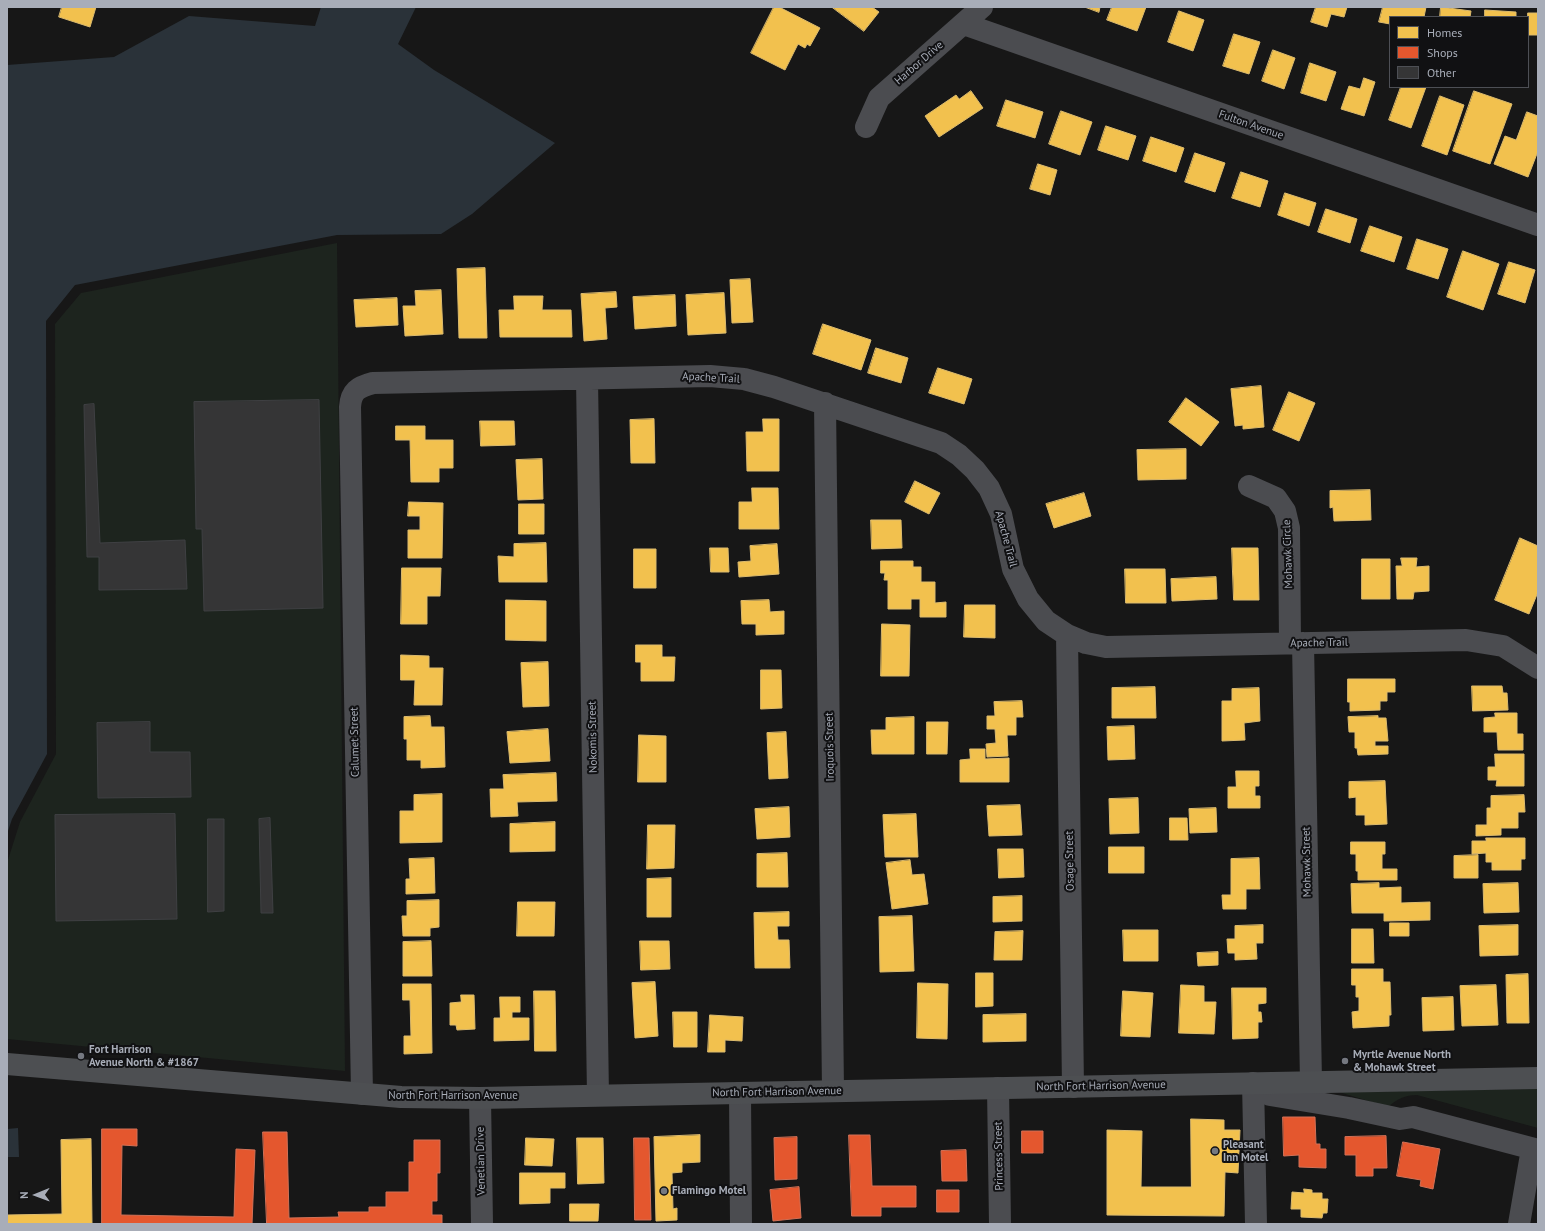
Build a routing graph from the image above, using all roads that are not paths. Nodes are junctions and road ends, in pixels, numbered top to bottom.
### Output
1 (982, 7) edge
2 (964, 24) junction
3 (866, 127) dead end
4 (1538, 225) edge
5 (587, 379) junction
6 (355, 391) joint
7 (825, 403) junction
8 (1249, 486) dead end
9 (1067, 635) junction
10 (1296, 643) junction
11 (1538, 668) edge
12 (7, 1064) edge
13 (1538, 1078) edge
14 (1311, 1082) junction
15 (1253, 1083) junction
16 (1073, 1087) junction
17 (998, 1088) junction
18 (833, 1091) junction
19 (740, 1093) junction
20 (362, 1094) junction
21 (598, 1095) junction
22 (480, 1098) junction
23 (1535, 1150) edge
24 (482, 1224) edge
25 (741, 1224) edge
26 (1000, 1224) edge
27 (1256, 1224) edge
28 (1519, 1224) edge

1 - 2 street, Harbor Drive
2 - 3 street, Harbor Drive
2 - 4 street, Fulton Avenue
5 - 6 street, Apache Trail
5 - 7 street, Apache Trail
5 - 21 street, Nokomis Street
6 - 20 street, Calumet Street
7 - 9 street, Apache Trail
7 - 18 street, Iroquois Street
8 - 10 street, Mohawk Circle
9 - 10 street, Apache Trail
9 - 16 street, Osage Street
10 - 11 street, Apache Trail
10 - 14 street, Mohawk Street
12 - 20 main road, North Fort Harrison Avenue
13 - 14 main road, North Fort Harrison Avenue
14 - 15 main road, North Fort Harrison Avenue
15 - 16 main road, North Fort Harrison Avenue
15 - 23 street
15 - 27 street
16 - 17 main road, North Fort Harrison Avenue
17 - 18 main road, North Fort Harrison Avenue
17 - 26 street, Princess Street
18 - 19 main road, North Fort Harrison Avenue
19 - 21 main road, North Fort Harrison Avenue
19 - 25 street
20 - 22 main road, North Fort Harrison Avenue
21 - 22 main road, North Fort Harrison Avenue
22 - 24 street, Venetian Drive
23 - 28 street

